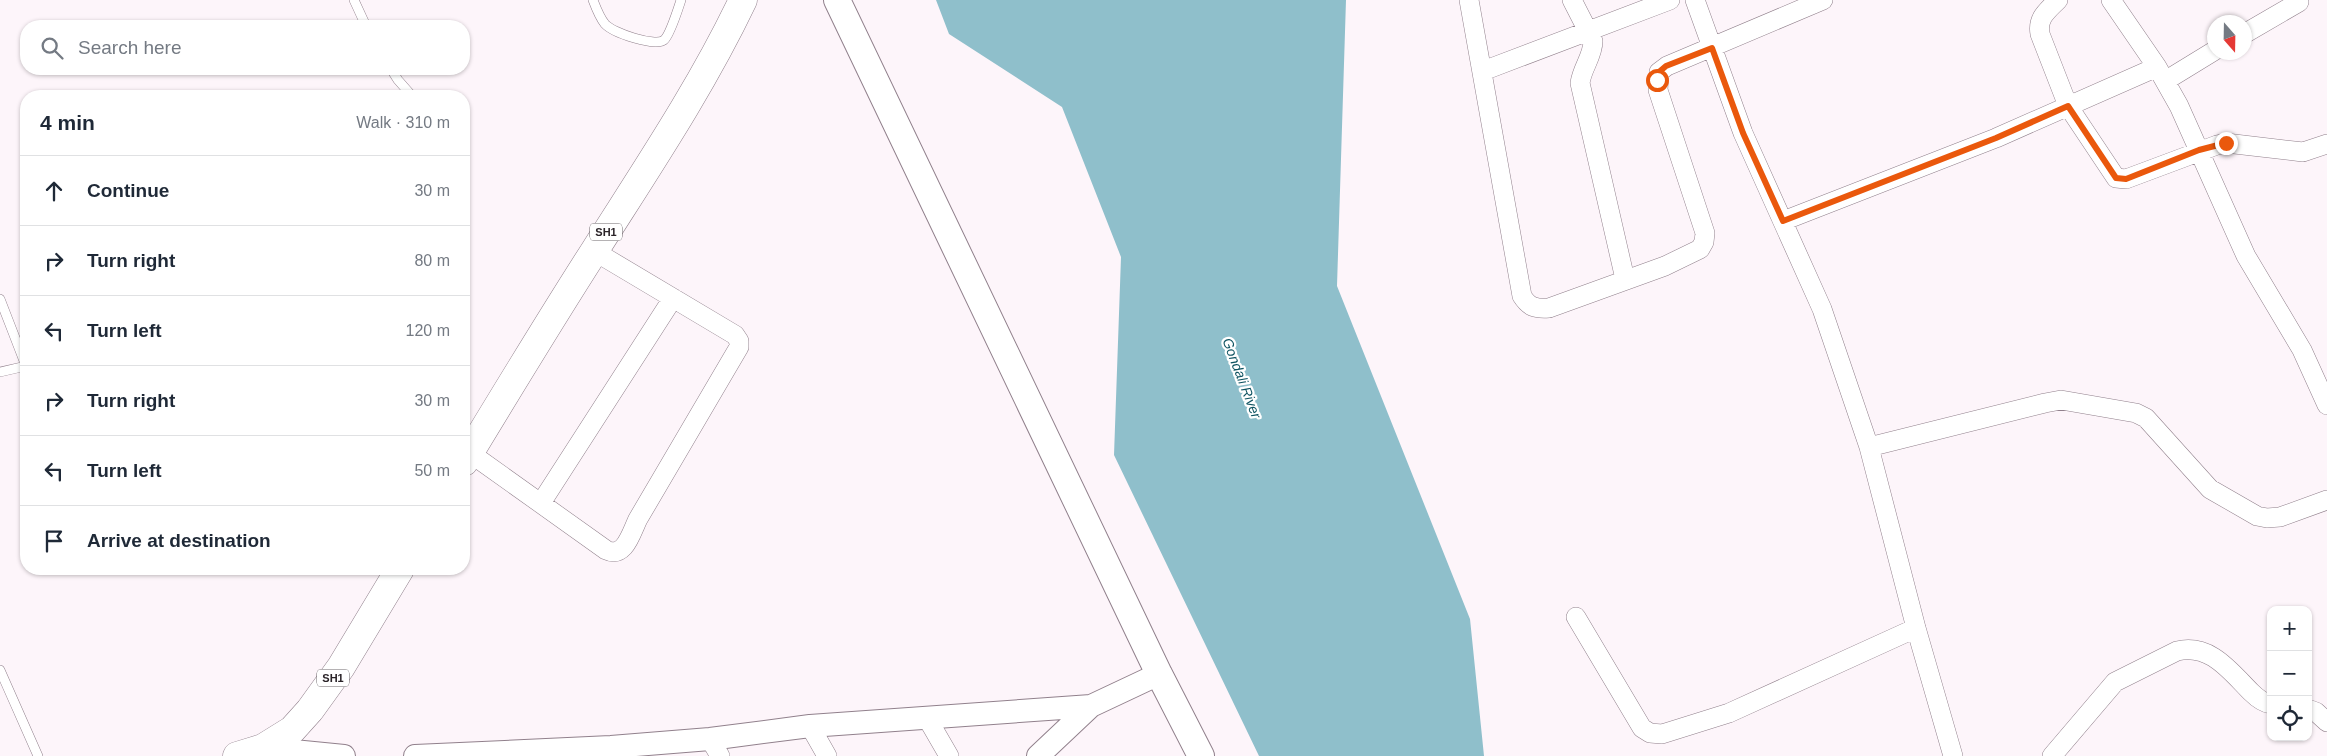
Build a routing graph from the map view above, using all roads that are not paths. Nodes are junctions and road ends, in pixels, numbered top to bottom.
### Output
1 (354, 0) edge
2 (593, 0) edge
3 (681, 0) edge
4 (743, 0) edge
5 (837, 0) edge
6 (1470, 0) edge
7 (1572, 0) edge
8 (1670, 0) edge
9 (1695, 0) edge
10 (1823, 0) edge
11 (2058, 0) edge
12 (2111, 0) edge
13 (2298, 2) dead end
14 (363, 20) edge
15 (2252, 29) edge
16 (1589, 31) junction
17 (1712, 48) junction
18 (2207, 54) edge
19 (1483, 71) junction
20 (2161, 74) junction
21 (396, 75) edge
22 (407, 90) edge
23 (2068, 106) junction
24 (2327, 144) edge
25 (2199, 150) junction
26 (1783, 221) junction
27 (594, 251) junction
28 (1625, 279) junction
29 (672, 298) junction
30 (0, 299) edge
31 (20, 351) edge
32 (20, 367) edge
33 (0, 372) edge
34 (2327, 405) edge
35 (1869, 447) junction
36 (470, 452) edge
37 (470, 459) edge
38 (2327, 500) edge
39 (541, 504) junction
40 (396, 575) edge
41 (1576, 617) dead end
42 (1916, 628) junction
43 (0, 670) edge
44 (1159, 674) junction
45 (2267, 704) edge
46 (1091, 706) junction
47 (2312, 710) edge
48 (927, 718) junction
49 (2327, 722) edge
50 (810, 726) junction
51 (263, 748) junction
52 (715, 748) edge
53 (614, 751) edge
54 (510, 754) edge
55 (38, 756) edge
56 (237, 756) edge
57 (344, 756) edge
58 (415, 756) edge
59 (827, 756) edge
60 (949, 756) edge
61 (1038, 756) edge
62 (1201, 756) edge
63 (1953, 756) edge
64 (2052, 756) edge

1 - 14 lane
2 - 3 lane
4 - 27 main road, SH1
5 - 44 main road
6 - 19 street
7 - 16 street
8 - 16 street
9 - 17 street
10 - 17 street
11 - 23 street
12 - 20 street
13 - 15 street
16 - 19 street
16 - 28 street
17 - 26 street
17 - 28 street
18 - 20 street
19 - 28 street
20 - 23 street
20 - 25 street
21 - 22 lane
23 - 25 street
23 - 26 street
24 - 25 street
25 - 34 street
26 - 35 street
27 - 29 street
27 - 36 main road, SH1
29 - 39 street
29 - 39 street
30 - 31 lane
32 - 33 lane
35 - 38 street
35 - 42 street
37 - 39 street
40 - 51 main road, SH1
41 - 42 street
42 - 63 street
43 - 55 lane
44 - 46 street
44 - 62 main road
45 - 64 street
46 - 48 street
46 - 61 street
47 - 49 street
48 - 50 street
48 - 60 street
50 - 52 street
50 - 59 street
51 - 56 main road, SH1
51 - 57 street
52 - 53 street
53 - 54 street
54 - 58 street

